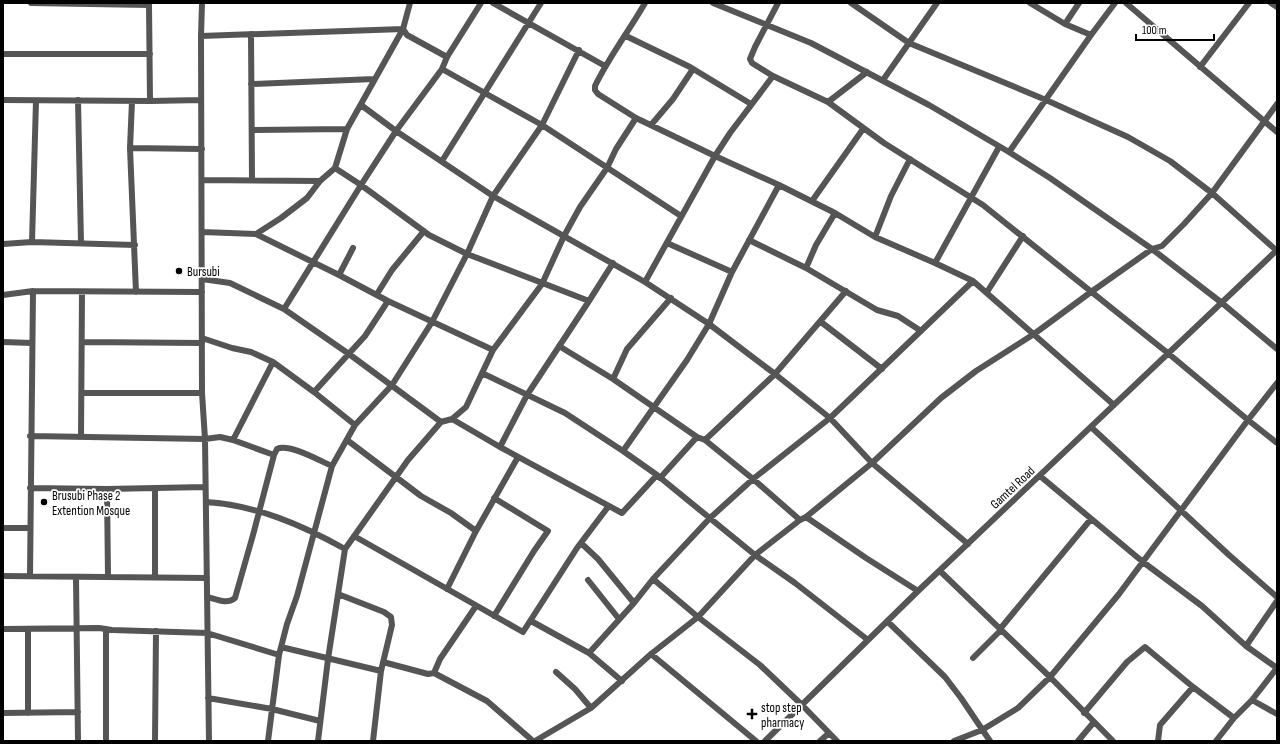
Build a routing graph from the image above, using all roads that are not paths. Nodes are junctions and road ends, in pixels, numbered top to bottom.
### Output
1 (31, 3) edge
2 (54, 3) edge
3 (202, 3) edge
4 (410, 3) edge
5 (481, 3) edge
6 (493, 3) edge
7 (541, 3) edge
8 (646, 3) edge
9 (713, 3) edge
10 (734, 3) edge
11 (778, 3) edge
12 (851, 3) edge
13 (937, 3) edge
14 (1030, 3) edge
15 (1079, 3) edge
16 (1115, 3) edge
17 (1126, 3) edge
18 (1249, 3) edge
19 (1270, 3) edge
20 (101, 4) edge
21 (149, 4) edge
22 (1277, 7) edge
23 (730, 9) junction
24 (528, 23) junction
25 (766, 24) junction
26 (1065, 24) junction
27 (403, 29) junction
28 (251, 34) junction
29 (1091, 35) junction
30 (201, 36) junction
31 (626, 36) junction
32 (910, 43) junction
33 (579, 50) junction
34 (3, 54) edge
35 (150, 54) junction
36 (447, 57) junction
37 (605, 66) junction
38 (1200, 67) junction
39 (442, 69) junction
40 (693, 69) junction
41 (866, 72) junction
42 (773, 76) junction
43 (374, 79) junction
44 (883, 80) junction
45 (252, 84) junction
46 (485, 93) junction
47 (3, 100) edge
48 (78, 100) junction
49 (201, 100) junction
50 (1046, 100) junction
51 (36, 101) junction
52 (132, 101) junction
53 (150, 101) junction
54 (828, 102) junction
55 (751, 104) junction
56 (1277, 104) edge
57 (360, 105) junction
58 (636, 118) junction
59 (1264, 121) junction
60 (542, 125) junction
61 (651, 125) junction
62 (347, 129) junction
63 (863, 129) junction
64 (252, 130) junction
65 (396, 131) junction
66 (1277, 132) edge
67 (1000, 147) junction
68 (130, 148) junction
69 (202, 149) junction
70 (1009, 152) junction
71 (715, 156) junction
72 (910, 159) junction
73 (442, 161) junction
74 (335, 168) junction
75 (607, 168) junction
76 (202, 180) junction
77 (252, 180) junction
78 (320, 181) junction
79 (361, 185) junction
80 (779, 185) junction
81 (1212, 193) junction
82 (493, 196) junction
83 (971, 198) junction
84 (812, 201) junction
85 (835, 213) junction
86 (681, 216) junction
87 (424, 231) junction
88 (202, 232) junction
89 (256, 234) junction
90 (564, 236) junction
91 (1023, 236) junction
92 (875, 237) junction
93 (749, 240) junction
94 (32, 242) junction
95 (82, 243) junction
96 (667, 243) junction
97 (3, 244) edge
98 (135, 245) junction
99 (353, 248) dead end
100 (1152, 249) junction
101 (1277, 251) edge
102 (467, 254) junction
103 (313, 263) junction
104 (613, 263) junction
105 (936, 263) junction
106 (806, 268) junction
107 (732, 272) junction
108 (339, 275) junction
109 (202, 279) junction
110 (973, 281) junction
111 (645, 282) junction
112 (542, 284) junction
113 (33, 291) junction
114 (846, 291) junction
115 (82, 292) junction
116 (136, 292) junction
117 (202, 292) junction
118 (987, 292) junction
119 (1091, 292) junction
120 (377, 294) junction
121 (3, 295) edge
122 (671, 298) junction
123 (388, 301) junction
124 (589, 301) junction
125 (1222, 303) junction
126 (284, 310) junction
127 (432, 322) junction
128 (821, 322) junction
129 (709, 324) junction
130 (921, 331) junction
131 (1034, 334) junction
132 (202, 341) junction
133 (3, 342) edge
134 (32, 342) junction
135 (83, 342) junction
136 (559, 346) junction
137 (1277, 349) edge
138 (493, 350) junction
139 (349, 354) junction
140 (1169, 354) junction
141 (273, 362) junction
142 (882, 369) junction
143 (482, 374) junction
144 (775, 374) junction
145 (613, 379) junction
146 (1277, 383) edge
147 (392, 385) junction
148 (82, 392) junction
149 (314, 392) junction
150 (202, 393) junction
151 (527, 395) junction
152 (1114, 405) junction
153 (654, 408) junction
154 (830, 418) junction
155 (452, 419) junction
156 (1248, 420) junction
157 (441, 422) junction
158 (355, 425) junction
159 (1091, 427) junction
160 (30, 436) junction
161 (82, 437) junction
162 (697, 437) junction
163 (205, 439) junction
164 (233, 440) junction
165 (347, 440) junction
166 (704, 440) junction
167 (1277, 443) edge
168 (500, 447) junction
169 (623, 452) junction
170 (274, 456) junction
171 (518, 457) junction
172 (872, 463) junction
173 (332, 466) junction
174 (658, 476) junction
175 (1040, 476) junction
176 (397, 477) junction
177 (753, 479) junction
178 (205, 487) junction
179 (30, 488) junction
180 (107, 489) junction
181 (155, 489) junction
182 (494, 498) junction
183 (206, 502) junction
184 (608, 507) junction
185 (259, 510) junction
186 (1181, 510) junction
187 (806, 517) junction
188 (710, 518) junction
189 (1091, 519) junction
190 (800, 520) junction
191 (3, 528) edge
192 (30, 528) junction
193 (476, 531) junction
194 (314, 532) junction
195 (354, 536) junction
196 (581, 543) junction
197 (968, 544) junction
198 (345, 549) junction
199 (755, 555) junction
200 (1143, 562) junction
201 (940, 571) junction
202 (3, 576) edge
203 (30, 576) junction
204 (154, 576) junction
205 (76, 577) junction
206 (108, 577) junction
207 (207, 578) junction
208 (653, 579) junction
209 (588, 580) dead end
210 (447, 589) junction
211 (918, 591) junction
212 (338, 594) junction
213 (207, 597) junction
214 (1277, 597) edge
215 (1277, 601) edge
216 (634, 603) junction
217 (476, 606) junction
218 (494, 616) junction
219 (698, 617) junction
220 (619, 619) junction
221 (531, 621) junction
222 (887, 621) junction
223 (76, 628) junction
224 (3, 629) edge
225 (28, 629) junction
226 (106, 629) junction
227 (1001, 629) junction
228 (156, 631) junction
229 (207, 633) junction
230 (868, 640) junction
231 (1246, 646) junction
232 (281, 647) junction
233 (589, 653) junction
234 (651, 654) junction
235 (279, 655) junction
236 (328, 658) junction
237 (973, 658) dead end
238 (383, 662) junction
239 (1277, 668) edge
240 (381, 671) junction
241 (556, 672) dead end
242 (434, 673) junction
243 (1050, 677) junction
244 (622, 681) junction
245 (1192, 687) junction
246 (208, 698) junction
247 (1252, 700) junction
248 (802, 704) junction
249 (591, 708) junction
250 (272, 709) junction
251 (78, 712) junction
252 (3, 713) edge
253 (28, 713) junction
254 (1084, 713) junction
255 (1277, 714) edge
256 (1234, 718) junction
257 (320, 721) junction
258 (1094, 722) junction
259 (982, 730) junction
260 (829, 733) junction
261 (78, 741) edge
262 (106, 741) edge
263 (156, 741) edge
264 (209, 741) edge
265 (268, 741) edge
266 (318, 741) edge
267 (373, 741) edge
268 (534, 741) edge
269 (756, 741) edge
270 (765, 741) edge
271 (820, 741) edge
272 (837, 741) edge
273 (954, 741) edge
274 (990, 741) edge
275 (1078, 741) edge
276 (1113, 741) edge
277 (1158, 741) edge
278 (1216, 741) edge

1 - 2 street
2 - 20 street
3 - 30 street
4 - 27 street
5 - 36 street
6 - 24 street
7 - 24 street
8 - 31 street
9 - 23 street
10 - 23 street
11 - 25 street
12 - 32 street
13 - 32 street
14 - 26 street
15 - 26 street
16 - 29 street
17 - 38 street
18 - 38 street
19 - 22 street
20 - 21 street
21 - 35 street
23 - 25 street
24 - 33 street
24 - 46 street
25 - 41 street
25 - 42 street
26 - 29 street
27 - 28 street
27 - 36 street
27 - 43 street
28 - 30 street
28 - 45 street
29 - 50 street
30 - 49 street
31 - 37 street
31 - 40 street
32 - 44 street
32 - 50 street
33 - 37 street
33 - 60 street
34 - 35 street
35 - 53 street
36 - 39 street
37 - 58 street
38 - 59 street
39 - 46 street
39 - 65 street
40 - 55 street
40 - 61 street
41 - 44 street
41 - 54 street
42 - 54 street
42 - 55 street
43 - 45 street
43 - 57 street
44 - 67 street
45 - 64 street
46 - 60 street
46 - 73 street
47 - 51 street
48 - 51 street
48 - 52 street
48 - 95 street
49 - 53 street
49 - 69 street
50 - 70 street
50 - 81 street
51 - 94 street
52 - 53 street
52 - 68 street
54 - 63 street
55 - 71 street
56 - 59 street
57 - 62 street
57 - 65 street
58 - 61 street
58 - 75 street
59 - 66 street
59 - 81 street
60 - 75 street
60 - 82 street
61 - 71 street
62 - 64 street
62 - 74 street
63 - 72 street
63 - 84 street
64 - 77 street
65 - 73 street
65 - 79 street
67 - 70 street
67 - 83 street
68 - 69 street
68 - 98 street
69 - 76 street
70 - 100 street
71 - 80 street
71 - 86 street
72 - 83 street
72 - 92 street
73 - 82 street
74 - 78 street
74 - 79 street
75 - 86 street
75 - 90 street
76 - 77 street
76 - 88 street
77 - 78 street
78 - 89 street
79 - 87 street
79 - 103 street
80 - 84 street
80 - 93 street
81 - 100 street
81 - 101 street
82 - 90 street
82 - 102 street
83 - 91 street
83 - 105 street
84 - 85 street
85 - 92 street
85 - 106 street
86 - 96 street
87 - 102 street
87 - 120 street
88 - 89 street
88 - 109 street
89 - 103 street
90 - 104 street
90 - 112 street
91 - 118 street
91 - 119 street
92 - 105 street
93 - 106 street
93 - 107 street
94 - 95 street
94 - 97 street
95 - 98 street
96 - 107 street
96 - 111 street
98 - 116 street
99 - 108 street
100 - 119 street
100 - 125 street
101 - 125 street, Gamtel Road
102 - 112 street
102 - 127 street
103 - 108 street
103 - 126 street
104 - 111 street
104 - 124 street
105 - 110 street
106 - 114 street
107 - 129 street
108 - 120 street
109 - 117 street
109 - 126 street
110 - 118 street
110 - 130 street
111 - 122 street
112 - 124 street
112 - 138 street
113 - 115 street
113 - 121 street
113 - 134 street
114 - 128 street
114 - 130 street
115 - 116 street
115 - 135 street
116 - 117 street
117 - 132 street
118 - 131 street
119 - 131 street
119 - 140 street
120 - 123 street
122 - 129 street
122 - 145 street
123 - 127 street
123 - 139 street
124 - 136 street
125 - 137 street
125 - 140 street, Gamtel Road
126 - 139 street
127 - 138 street
127 - 147 street
128 - 142 street
128 - 144 street
129 - 144 street
129 - 153 street
130 - 142 street
131 - 152 street
131 - 172 street
132 - 135 street
132 - 141 street
132 - 150 street
133 - 134 street
134 - 160 street
135 - 148 street
136 - 145 street
136 - 151 street
138 - 143 street
139 - 147 street
139 - 149 street
140 - 152 street, Gamtel Road
140 - 156 street
141 - 149 street
141 - 164 street
142 - 154 street
143 - 151 street
143 - 155 street
144 - 154 street
144 - 166 street
145 - 153 street
146 - 156 street
147 - 157 street
147 - 158 street
148 - 150 street
148 - 161 street
149 - 158 street
150 - 163 street
151 - 168 street
151 - 169 street
152 - 159 street, Gamtel Road
153 - 162 street
153 - 169 street
154 - 172 street
154 - 177 street
155 - 157 street
155 - 168 street
156 - 167 street
156 - 186 street
157 - 176 street
158 - 165 street
159 - 175 street, Gamtel Road
159 - 186 street
160 - 161 street
160 - 179 street
161 - 163 street
162 - 166 street
162 - 174 street
163 - 164 street
163 - 178 street
164 - 170 street
165 - 173 street
165 - 176 street
166 - 177 street
168 - 171 street
169 - 174 street
170 - 173 street
170 - 185 street
171 - 182 street
171 - 184 street
172 - 187 street
172 - 197 street
173 - 194 street
174 - 184 street
174 - 188 street
175 - 189 street
175 - 197 street, Gamtel Road
176 - 193 street
176 - 195 street
177 - 188 street
177 - 190 street
178 - 181 street
178 - 183 street
179 - 180 street
179 - 192 street
180 - 181 street
180 - 206 street
181 - 204 street
182 - 193 street
182 - 218 street
183 - 185 street
183 - 207 street
184 - 196 street
185 - 194 street
185 - 213 street
186 - 200 street
186 - 214 street
187 - 190 street
187 - 211 street
188 - 199 street
188 - 208 street
189 - 200 street
189 - 227 street
190 - 199 street
191 - 192 street
192 - 203 street
193 - 210 street
194 - 198 street
194 - 232 street
195 - 198 street
195 - 210 street
196 - 216 street
196 - 221 street
197 - 201 street, Gamtel Road
198 - 212 street
199 - 219 street
199 - 230 street
200 - 231 street
200 - 243 street
201 - 211 street, Gamtel Road
201 - 227 street
202 - 203 street
203 - 205 street
204 - 206 street
204 - 207 street
205 - 206 street
205 - 223 street
207 - 213 street
208 - 216 street
208 - 219 street
209 - 220 street
210 - 217 street
211 - 222 street, Gamtel Road
212 - 236 street
212 - 238 street
213 - 229 street
215 - 231 street
216 - 220 street
217 - 218 street
217 - 242 street
218 - 221 street
219 - 234 street
219 - 248 street
220 - 233 street
221 - 233 street
222 - 230 street, Gamtel Road
222 - 259 street
223 - 225 street
223 - 226 street
223 - 251 street
224 - 225 street
225 - 253 street
226 - 228 street
226 - 262 street
227 - 237 street
227 - 243 street
228 - 229 street
228 - 263 street
229 - 235 street
229 - 246 street
230 - 248 street, Gamtel Road
231 - 239 street
232 - 235 street
232 - 236 street
233 - 244 street
234 - 244 street
234 - 269 street
235 - 250 street
236 - 240 street
236 - 257 street
238 - 240 street
238 - 242 street
239 - 247 street
240 - 267 street
241 - 249 street
242 - 268 street
243 - 254 street
243 - 259 street
244 - 249 street
245 - 254 street
245 - 256 street
245 - 277 street
246 - 250 street
246 - 264 street
247 - 255 street
247 - 256 street
248 - 260 street
248 - 270 street, Gamtel Road
249 - 268 street
250 - 257 street
250 - 265 street
251 - 253 street
251 - 261 street
252 - 253 street
254 - 258 street
256 - 278 street
257 - 266 street
258 - 275 street
258 - 276 street
259 - 273 street
259 - 274 street
260 - 271 street
260 - 272 street

